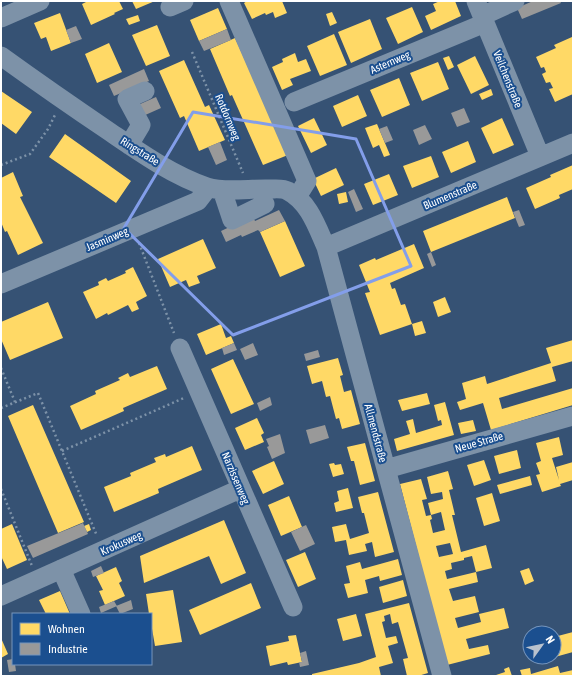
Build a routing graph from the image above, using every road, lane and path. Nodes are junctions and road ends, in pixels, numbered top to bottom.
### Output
1 (40, 1) edge
2 (229, 1) edge
3 (515, 1) edge
4 (481, 13) edge
5 (1, 18) edge
6 (192, 52) dead end
7 (1, 56) edge
8 (145, 91) dead end
9 (63, 100) junction
10 (294, 102) dead end
11 (573, 143) edge
12 (129, 145) junction
13 (540, 156) junction
14 (1, 165) edge
15 (250, 188) junction
16 (215, 189) junction
17 (297, 197) junction
18 (265, 204) dead end
19 (133, 228) junction
20 (326, 247) junction
21 (1, 284) edge
22 (180, 348) joint
23 (1, 368) edge
24 (198, 392) junction
25 (15, 402) junction
26 (1, 408) edge
27 (573, 416) edge
28 (62, 451) junction
29 (386, 469) junction
30 (1, 488) edge
31 (240, 489) junction
32 (103, 551) junction
33 (61, 569) junction
34 (38, 579) junction
35 (1, 596) edge
36 (293, 607) dead end
37 (81, 613) edge
38 (442, 676) edge

1 - 5 street
2 - 17 street
3 - 4 street, Asternweg
4 - 10 street, Asternweg
4 - 13 street, Veilchenstraße
6 - 15 path, Rotdornweg
7 - 9 street, Ringstraße
8 - 12 street
9 - 12 street, Ringstraße
9 - 14 path
11 - 13 street, Blumenstraße
12 - 16 street, Ringstraße
13 - 20 street, Blumenstraße
15 - 16 street, Ringstraße
15 - 17 street, Ringstraße
16 - 18 street
16 - 19 street, Jasminweg
17 - 20 street, Allmendstraße
19 - 21 street, Jasminweg
19 - 22 path
20 - 29 street, Allmendstraße
22 - 24 street, Narzissenweg
23 - 25 path
24 - 28 path
24 - 31 street, Narzissenweg
25 - 26 path
25 - 28 path
27 - 29 street, Neue Straße
28 - 32 path
29 - 38 street, Allmendstraße
30 - 34 path
31 - 32 street, Krokusweg
31 - 36 street, Narzissenweg
32 - 33 street, Krokusweg
33 - 34 street, Krokusweg
33 - 37 street
34 - 35 street, Krokusweg

